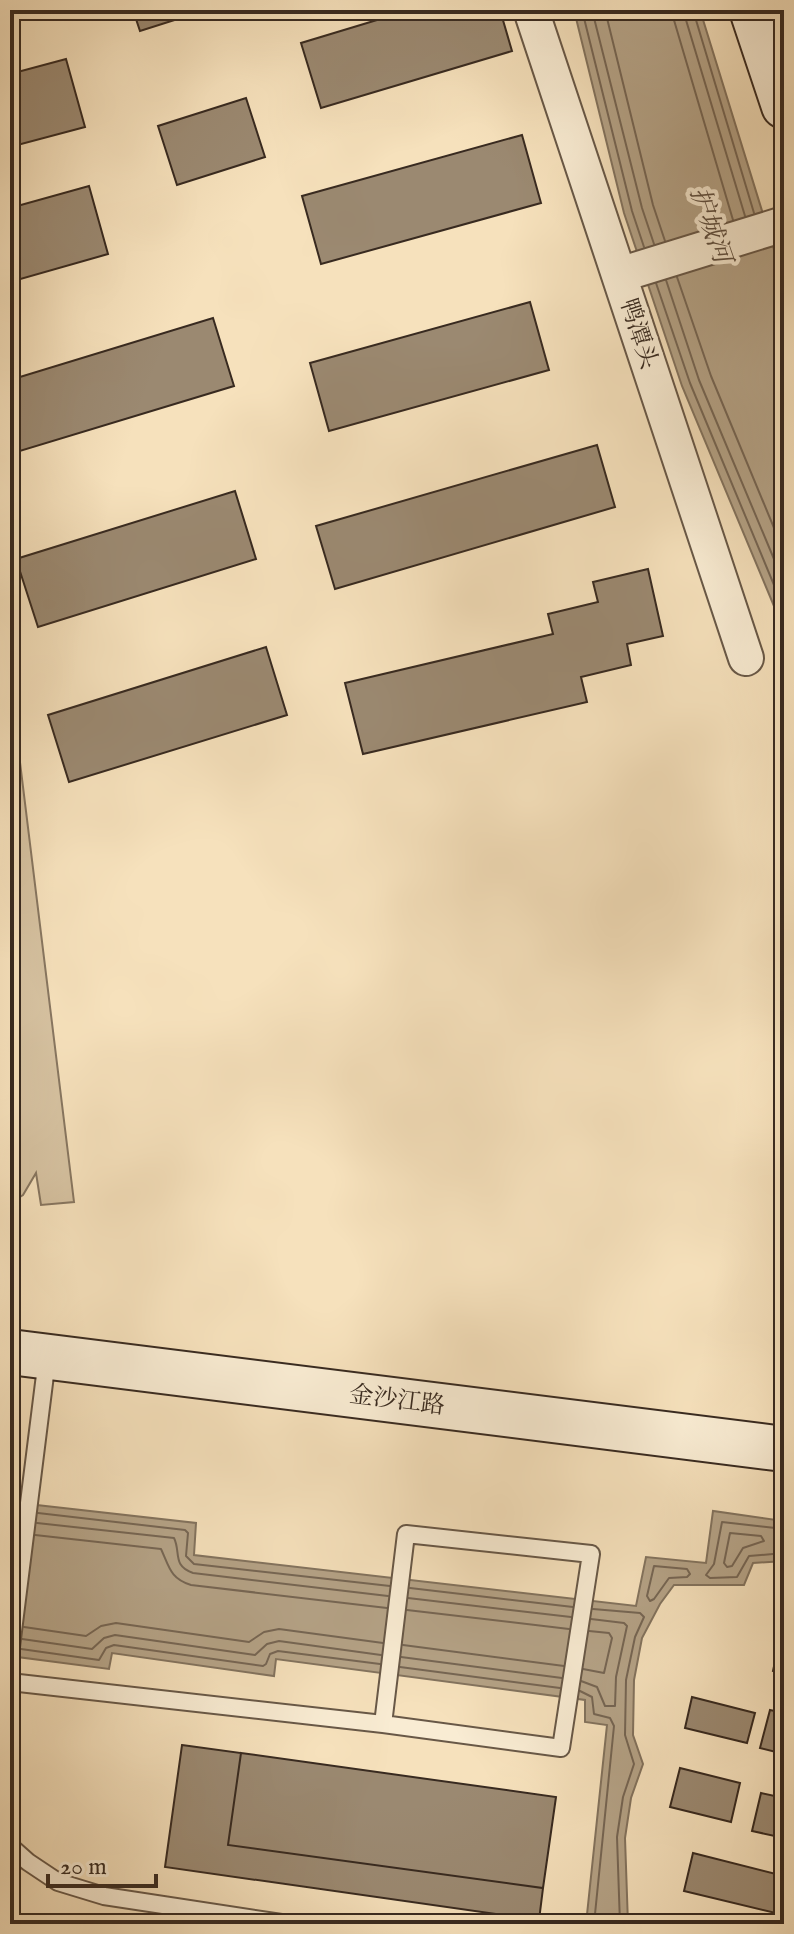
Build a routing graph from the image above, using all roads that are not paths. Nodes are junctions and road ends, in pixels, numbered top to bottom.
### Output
1 (531, 10) edge
2 (774, 19) edge
3 (784, 106) edge
4 (784, 224) edge
5 (619, 275) junction
6 (746, 658) dead end
7 (28, 1354) edge
8 (784, 1449) edge
9 (10, 1655) edge
10 (10, 1682) edge
11 (383, 1724) junction
12 (10, 1846) edge
13 (288, 1924) edge

1 - 5 street, 鸭潭头
2 - 3 street
4 - 5 street
5 - 6 street, 鸭潭头
7 - 8 street, 金沙江路
7 - 9 lane
10 - 11 lane
11 - 11 lane
12 - 13 lane

